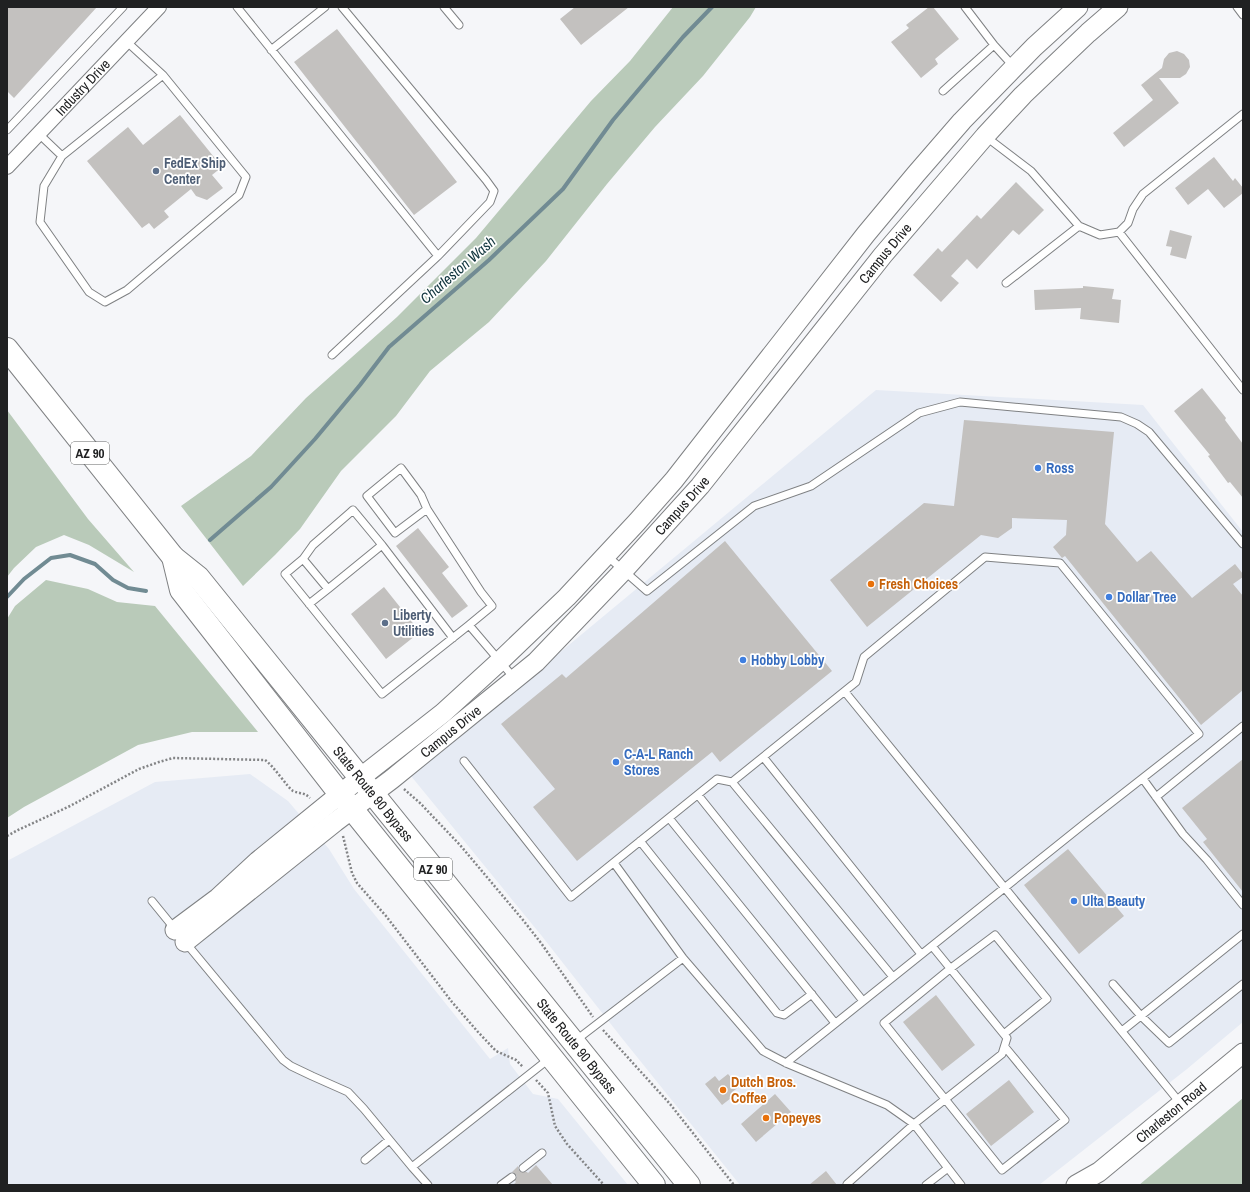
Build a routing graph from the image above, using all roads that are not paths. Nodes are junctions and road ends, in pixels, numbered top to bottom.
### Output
1 (123, 7) edge
2 (159, 7) edge
3 (237, 7) edge
4 (325, 7) edge
5 (342, 7) edge
6 (444, 7) edge
7 (965, 7) edge
8 (1078, 7) edge
9 (1118, 7) edge
10 (1237, 7) edge
11 (1243, 15) edge
12 (459, 25) dead end
13 (126, 41) junction
14 (994, 46) junction
15 (271, 50) junction
16 (1014, 67) junction
17 (163, 75) junction
18 (943, 91) dead end
19 (1243, 114) edge
20 (7, 130) edge
21 (39, 134) junction
22 (985, 136) junction
23 (62, 156) junction
24 (7, 167) edge
25 (1079, 226) junction
26 (1119, 232) junction
27 (438, 256) junction
28 (1006, 283) dead end
29 (7, 349) edge
30 (332, 355) dead end
31 (1243, 390) edge
32 (427, 509) junction
33 (1243, 544) edge
34 (382, 546) junction
35 (606, 555) junction
36 (173, 557) junction
37 (303, 559) junction
38 (624, 570) junction
39 (328, 589) junction
40 (309, 604) junction
41 (469, 625) junction
42 (453, 638) junction
43 (500, 661) junction
44 (515, 679) junction
45 (845, 692) junction
46 (1243, 726) edge
47 (764, 758) junction
48 (464, 761) dead end
49 (1143, 779) junction
50 (732, 782) junction
51 (366, 785) junction
52 (698, 794) junction
53 (1156, 797) junction
54 (346, 801) junction
55 (668, 818) junction
56 (640, 842) junction
57 (614, 863) junction
58 (1004, 888) junction
59 (152, 901) dead end
60 (1243, 905) edge
61 (1243, 934) edge
62 (180, 936) junction
63 (932, 946) junction
64 (921, 954) junction
65 (683, 958) junction
66 (951, 968) junction
67 (893, 977) junction
68 (1114, 984) dead end
69 (1243, 984) edge
70 (812, 994) junction
71 (863, 1001) junction
72 (1141, 1016) junction
73 (835, 1023) junction
74 (1122, 1031) junction
75 (1004, 1034) junction
76 (573, 1042) junction
77 (1005, 1047) junction
78 (1243, 1053) edge
79 (551, 1058) junction
80 (786, 1063) junction
81 (946, 1099) junction
82 (1181, 1104) junction
83 (914, 1124) junction
84 (389, 1140) junction
85 (542, 1153) dead end
86 (365, 1160) dead end
87 (412, 1167) junction
88 (523, 1168) dead end
89 (948, 1168) junction
90 (512, 1177) dead end
91 (1093, 1178) edge
92 (847, 1184) edge
93 (428, 1185) edge
94 (501, 1185) edge
95 (654, 1185) edge
96 (690, 1185) edge
97 (926, 1185) edge
98 (962, 1185) edge
99 (1076, 1185) edge

1 - 20 lane
2 - 13 street, Industry Drive
3 - 15 lane
4 - 15 lane
5 - 27 lane
6 - 12 lane
7 - 14 lane
8 - 16 street, Campus Drive
9 - 22 street, Campus Drive
10 - 11 lane
13 - 17 lane
13 - 21 street, Industry Drive
14 - 16 lane
14 - 18 lane
15 - 27 lane
16 - 35 street, Campus Drive
17 - 23 lane
17 - 23 lane
19 - 26 lane
21 - 23 lane
21 - 24 street, Industry Drive
22 - 25 lane
22 - 38 street, Campus Drive
25 - 26 lane
25 - 28 lane
26 - 31 lane
27 - 30 lane
29 - 36 highway, State Route 90 Bypass / AZ 90
32 - 32 lane
32 - 41 lane
33 - 38 lane
34 - 37 lane
34 - 39 lane
34 - 42 lane
35 - 38 lane
35 - 43 street, Campus Drive
36 - 51 highway, State Route 90 Bypass / AZ 90
36 - 54 highway, State Route 90 Bypass / AZ 90
37 - 39 lane
37 - 40 lane
38 - 44 street, Campus Drive
39 - 40 lane
40 - 42 lane
41 - 42 lane
41 - 43 lane
43 - 44 lane
43 - 51 street, Campus Drive
44 - 51 street, Campus Drive
45 - 47 lane
45 - 49 lane
45 - 58 lane
46 - 53 lane
47 - 50 lane
47 - 64 lane
48 - 57 lane
49 - 53 lane
49 - 58 lane
50 - 52 lane
50 - 67 lane
51 - 54 street, Campus Drive
51 - 76 highway, State Route 90 Bypass / AZ 90
52 - 55 lane
52 - 71 lane
53 - 60 lane
54 - 62 street, Campus Drive
54 - 79 highway, State Route 90 Bypass / AZ 90
55 - 56 lane
55 - 70 lane
56 - 57 lane
56 - 70 lane
57 - 65 lane
58 - 63 lane
58 - 74 lane
59 - 62 lane
61 - 72 lane
62 - 84 lane
63 - 64 lane
63 - 66 lane
64 - 67 lane
65 - 76 lane
65 - 80 lane
66 - 75 lane
66 - 75 lane
66 - 81 lane
67 - 71 lane
68 - 72 lane
69 - 72 lane
70 - 73 lane
71 - 73 lane
72 - 74 lane
73 - 80 lane
74 - 82 lane
75 - 77 lane
76 - 96 highway, State Route 90 Bypass / AZ 90
77 - 81 lane
77 - 81 lane
78 - 82 street, Charleston Road
79 - 87 lane
79 - 95 highway, State Route 90 Bypass / AZ 90
80 - 83 lane
81 - 83 lane
82 - 91 street, Charleston Road
83 - 89 lane
83 - 92 lane
84 - 86 lane
84 - 87 lane
85 - 88 lane
87 - 93 lane
89 - 97 lane
89 - 98 lane
90 - 94 lane
91 - 99 street, Charleston Road

